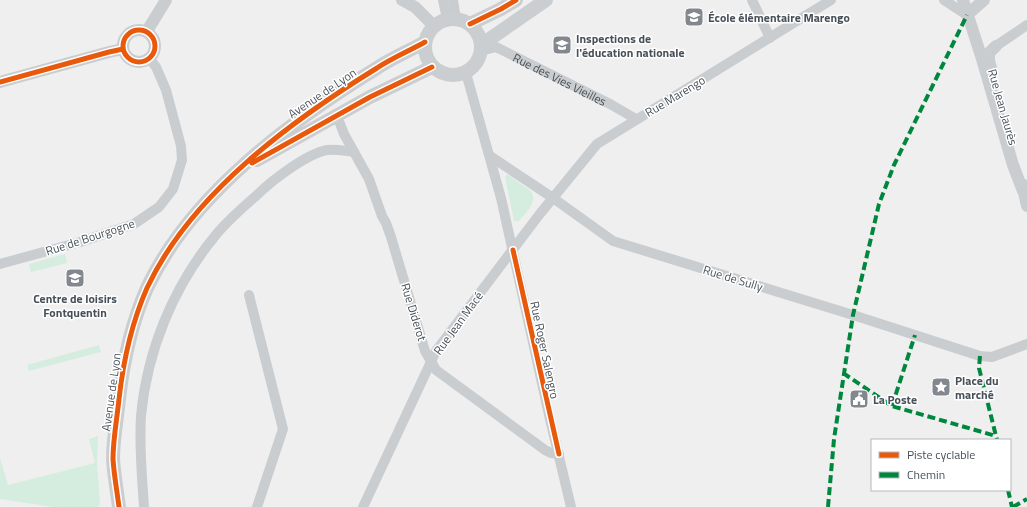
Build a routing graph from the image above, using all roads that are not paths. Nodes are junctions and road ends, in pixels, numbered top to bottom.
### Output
1 (166, 0) edge
2 (402, 0) edge
3 (443, 0) edge
4 (453, 0) edge
5 (516, 0) edge
6 (546, 0) edge
7 (752, 0) edge
8 (831, 0) edge
9 (944, 0) edge
10 (963, 0) edge
11 (984, 0) edge
12 (968, 15) junction
13 (452, 19) junction
14 (470, 24) junction
15 (1027, 25) edge
16 (434, 26) junction
17 (147, 31) junction
18 (770, 38) junction
19 (976, 38) junction
20 (425, 42) junction
21 (996, 46) junction
22 (481, 48) junction
23 (123, 50) junction
24 (149, 58) junction
25 (432, 67) junction
26 (466, 73) junction
27 (0, 82) edge
28 (337, 116) junction
29 (636, 119) junction
30 (354, 152) junction
31 (490, 156) junction
32 (238, 171) junction
33 (1025, 190) edge
34 (553, 198) junction
35 (1027, 206) edge
36 (539, 215) joint
37 (513, 250) junction
38 (0, 264) edge
39 (249, 295) dead end
40 (1027, 344) edge
41 (431, 361) junction
42 (559, 454) junction
43 (119, 507) edge
44 (144, 507) edge
45 (257, 507) edge
46 (363, 507) edge
47 (572, 507) edge

1 - 17 street
2 - 16 street
3 - 13 street
4 - 13 street
5 - 14 main road
6 - 22 main road
7 - 18 street
8 - 18 street, Rue Marengo
9 - 12 street
10 - 12 street, Rue Jean Jaurès
11 - 12 street
12 - 19 street, Rue Jean Jaurès
13 - 14 main road
13 - 16 main road
14 - 22 main road
15 - 21 street
16 - 20 main road
17 - 23 street
17 - 24 street
18 - 29 street, Rue Marengo
19 - 21 street
19 - 33 street, Rue Jean Jaurès
20 - 25 main road
20 - 32 main road, Avenue de Lyon
21 - 33 street, Rue Jean Jaurès
22 - 26 main road
22 - 29 street, Rue des Vies Vieilles
23 - 24 street
23 - 27 street
24 - 38 street, Rue de Bourgogne
25 - 26 main road
25 - 28 main road, Avenue de Lyon
26 - 31 street, Rue Roger Salengro
28 - 30 street, Rue Diderot
28 - 32 main road, Avenue de Lyon
29 - 34 street, Rue Marengo
30 - 41 street, Rue Diderot
30 - 44 street
31 - 34 street, Rue de Sully
31 - 37 street, Rue Roger Salengro
32 - 43 main road, Avenue de Lyon
33 - 35 street, Rue Jean Jaurès
34 - 36 street, Rue Marengo
34 - 40 street, Rue de Sully
36 - 37 street, Rue Jean Macé
37 - 41 street, Rue Jean Macé
37 - 42 street, Rue Roger Salengro
39 - 45 street
41 - 42 street, Rue Diderot
41 - 46 street, Rue Jean Macé
42 - 47 street, Rue Roger Salengro

